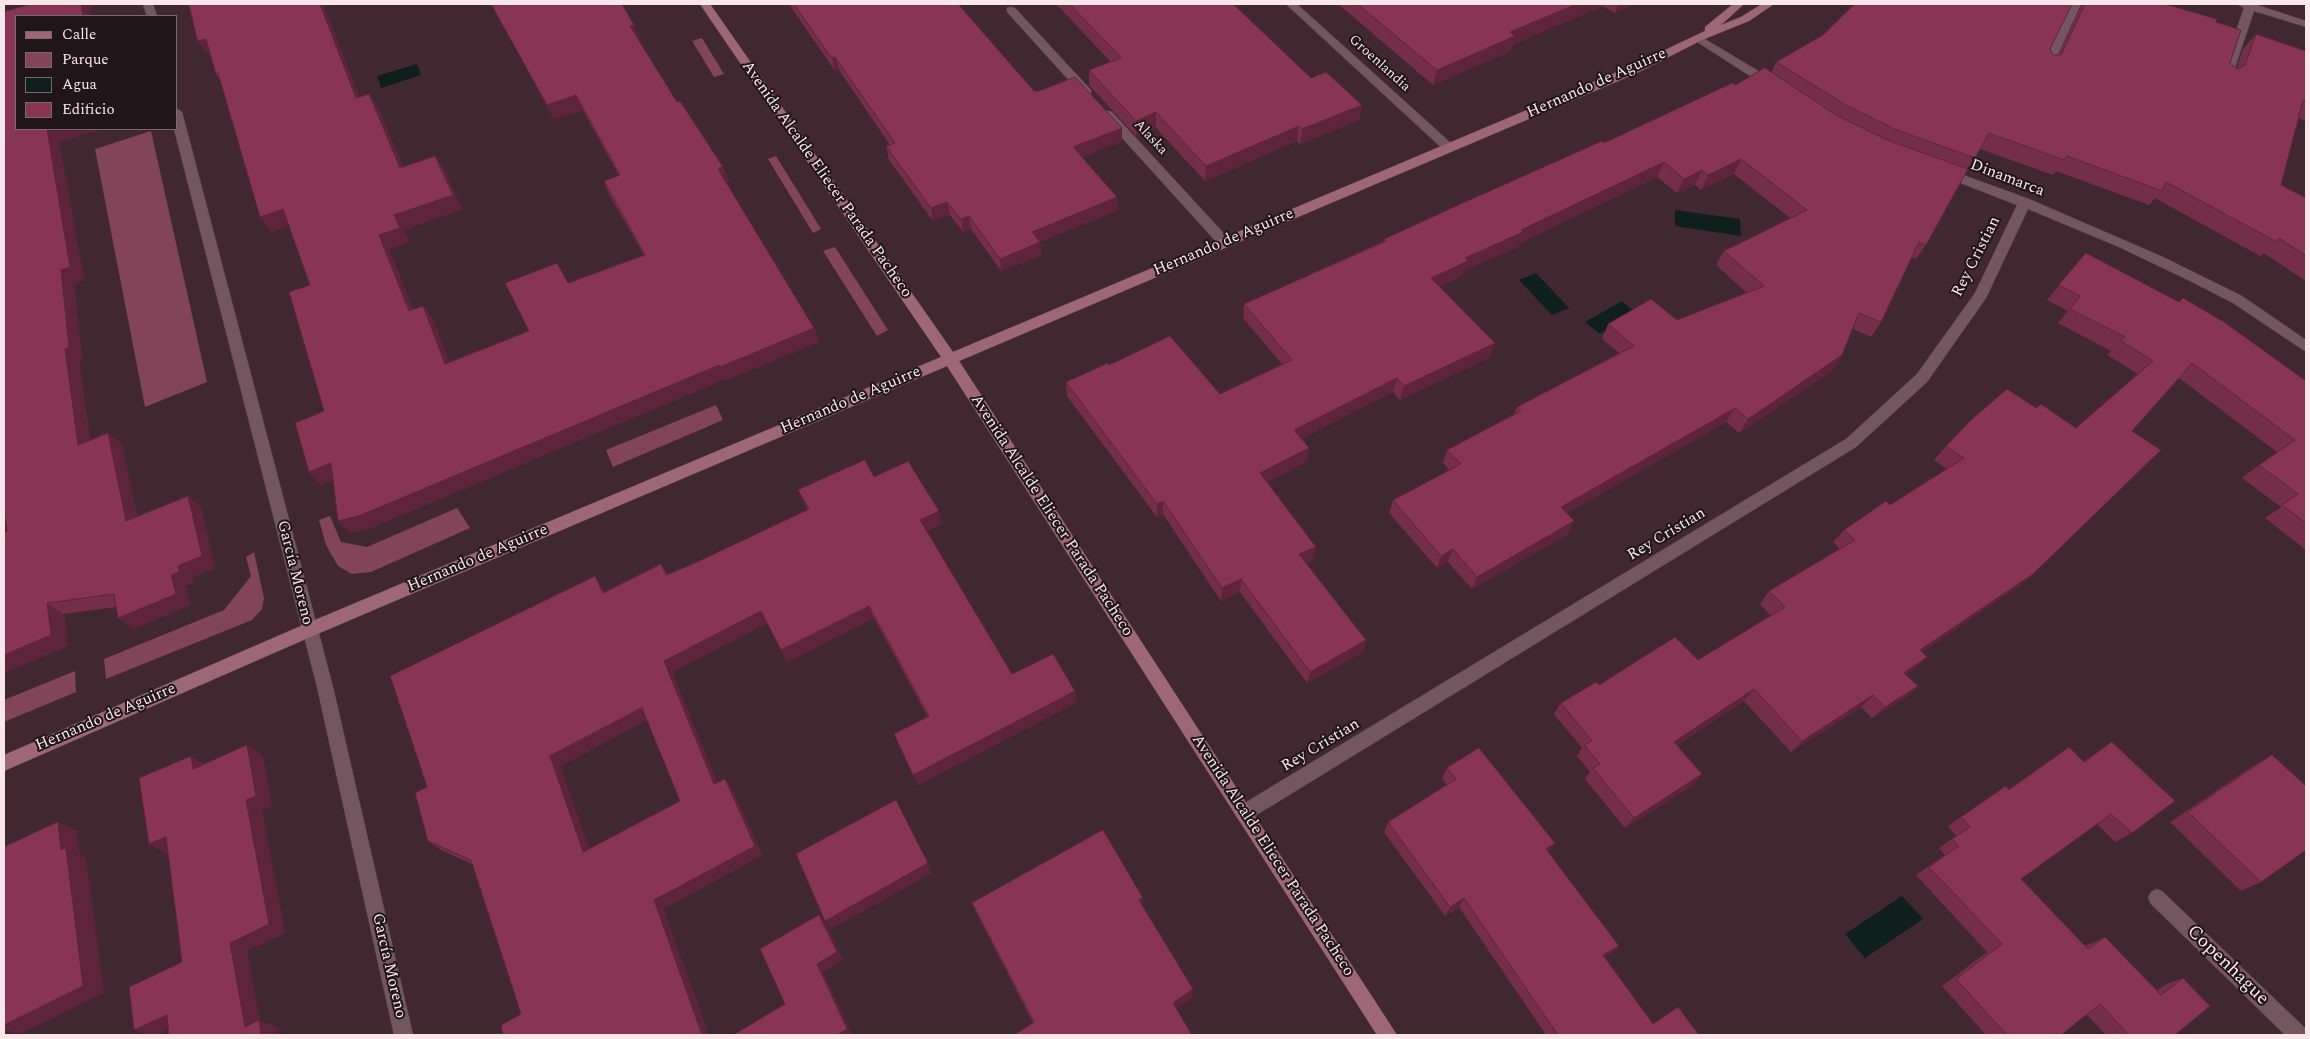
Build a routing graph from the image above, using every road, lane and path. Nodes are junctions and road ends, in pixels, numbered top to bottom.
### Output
1 (705, 4) edge
2 (1290, 4) edge
3 (1739, 4) edge
4 (1769, 4) edge
5 (2076, 4) edge
6 (2246, 5) edge
7 (1011, 10) dead end
8 (2306, 24) edge
9 (1698, 38) junction
10 (2047, 65) edge
11 (2225, 79) edge
12 (1784, 92) edge
13 (178, 120) edge
14 (1448, 147) junction
15 (1936, 169) edge
16 (2025, 202) junction
17 (1225, 243) junction
18 (2306, 347) edge
19 (950, 359) junction
20 (309, 630) junction
21 (4, 763) edge
22 (1244, 813) junction
23 (2157, 898) dead end
24 (404, 1035) edge
25 (1388, 1035) edge
26 (2298, 1035) edge

1 - 19 street, Avenida Alcalde Eliecer Parada Pacheco
2 - 14 street, Groenlandia
3 - 9 street, Hernando de Aguirre
4 - 9 street, Hernando de Aguirre
5 - 10 street
6 - 8 street
6 - 11 street
7 - 17 street, Alaska
9 - 12 street
9 - 14 street, Hernando de Aguirre
13 - 20 street, García Moreno
14 - 17 street, Hernando de Aguirre
15 - 16 street, Dinamarca
16 - 18 street, Dinamarca
16 - 22 street, Rey Cristian
17 - 19 street, Hernando de Aguirre
19 - 20 street, Hernando de Aguirre
19 - 22 street, Avenida Alcalde Eliecer Parada Pacheco
20 - 21 street, Hernando de Aguirre
20 - 24 street, García Moreno
22 - 25 street, Avenida Alcalde Eliecer Parada Pacheco
23 - 26 street, Copenhague

